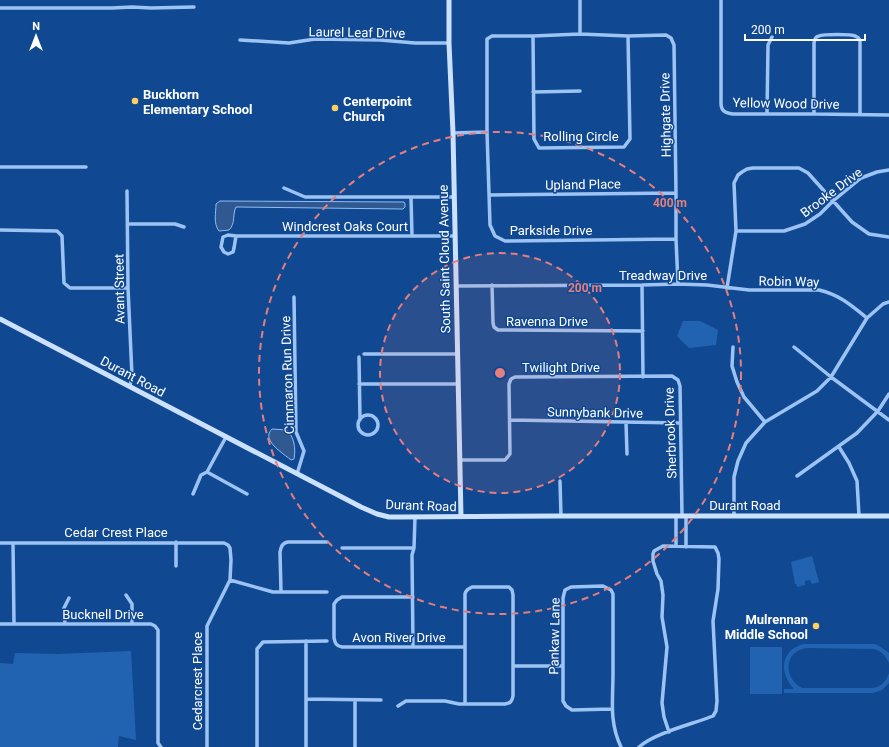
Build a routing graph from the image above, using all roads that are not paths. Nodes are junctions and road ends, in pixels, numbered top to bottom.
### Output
1 (449, 0) edge
2 (580, 0) edge
3 (721, 0) edge
4 (194, 7) dead end
5 (0, 8) edge
6 (580, 34) junction
7 (533, 36) junction
8 (628, 36) junction
9 (772, 37) dead end
10 (240, 40) dead end
11 (449, 43) junction
12 (580, 91) dead end
13 (534, 92) junction
14 (768, 114) junction
15 (814, 114) junction
16 (860, 114) junction
17 (889, 115) edge
18 (487, 132) junction
19 (453, 133) junction
20 (86, 167) dead end
21 (0, 168) edge
22 (889, 170) edge
23 (284, 188) dead end
24 (127, 191) dead end
25 (676, 193) junction
26 (489, 195) junction
27 (411, 197) junction
28 (454, 197) junction
29 (833, 201) junction
30 (128, 224) junction
31 (184, 227) dead end
32 (0, 230) edge
33 (736, 231) junction
34 (236, 236) junction
35 (412, 236) junction
36 (455, 236) junction
37 (889, 237) edge
38 (676, 239) junction
39 (678, 284) junction
40 (492, 285) junction
41 (642, 285) junction
42 (456, 286) junction
43 (128, 288) junction
44 (727, 288) junction
45 (294, 297) dead end
46 (889, 302) edge
47 (867, 318) junction
48 (0, 319) edge
49 (643, 331) junction
50 (733, 347) dead end
51 (794, 347) dead end
52 (364, 354) dead end
53 (458, 354) junction
54 (359, 357) dead end
55 (831, 376) junction
56 (643, 377) junction
57 (359, 384) junction
58 (458, 384) junction
59 (130, 386) junction
60 (889, 394) edge
61 (878, 411) junction
62 (360, 420) junction
63 (510, 420) junction
64 (889, 420) edge
65 (626, 422) junction
66 (765, 422) junction
67 (680, 423) junction
68 (226, 437) junction
69 (838, 447) junction
70 (627, 454) dead end
71 (461, 460) junction
72 (207, 472) junction
73 (297, 474) junction
74 (797, 476) dead end
75 (560, 481) dead end
76 (193, 494) dead end
77 (247, 494) dead end
78 (561, 516) junction
79 (676, 516) junction
80 (684, 516) junction
81 (734, 516) junction
82 (859, 516) junction
83 (889, 516) edge
84 (414, 517) junction
85 (461, 517) junction
86 (13, 542) junction
87 (176, 542) junction
88 (327, 542) dead end
89 (0, 543) edge
90 (676, 546) junction
91 (686, 547) junction
92 (230, 548) joint
93 (342, 548) dead end
94 (414, 548) junction
95 (176, 566) dead end
96 (230, 580) junction
97 (280, 592) junction
98 (327, 592) dead end
99 (126, 595) dead end
100 (413, 597) junction
101 (69, 598) dead end
102 (0, 624) edge
103 (14, 624) junction
104 (65, 624) junction
105 (132, 624) junction
106 (327, 641) dead end
107 (306, 642) junction
108 (413, 647) junction
109 (465, 647) junction
110 (513, 666) junction
111 (562, 666) junction
112 (306, 699) junction
113 (355, 700) junction
114 (382, 700) dead end
115 (465, 704) junction
116 (398, 706) dead end
117 (612, 709) junction
118 (669, 732) junction
119 (161, 747) edge
120 (207, 747) edge
121 (257, 747) edge
122 (306, 747) edge
123 (355, 747) edge
124 (621, 747) edge
125 (639, 747) edge

1 - 11 street, South Saint Cloud Avenue
2 - 6 street
3 - 14 street, Yellow Wood Drive
4 - 5 street
6 - 7 street, Highgate Drive
6 - 8 street, Highgate Drive
7 - 13 street, Rolling Circle
7 - 18 street, Highgate Drive
8 - 13 street, Rolling Circle
8 - 25 street, Highgate Drive
9 - 14 street
10 - 11 street, Laurel Leaf Drive
11 - 19 street, South Saint Cloud Avenue
12 - 13 street
14 - 15 street, Yellow Wood Drive
15 - 16 street, Yellow Wood Drive
15 - 16 street
16 - 17 street, Yellow Wood Drive
18 - 19 street
18 - 26 street, Parkside Drive
19 - 28 street, South Saint Cloud Avenue
20 - 21 street
22 - 29 street, Brooke Drive
23 - 27 street
24 - 30 street, Avant Street
25 - 26 street, Upland Place
25 - 38 street, Highgate Drive
26 - 38 street, Parkside Drive
27 - 28 street
27 - 35 street
28 - 36 street, South Saint Cloud Avenue
29 - 33 street, Brooke Drive
29 - 33 street
29 - 37 street
30 - 31 street
30 - 43 street, Avant Street
32 - 43 street
33 - 44 street
34 - 34 street, Windcrest Oaks Court
34 - 35 street, Windcrest Oaks Court
35 - 36 street, Windcrest Oaks Court
36 - 42 street, South Saint Cloud Avenue
38 - 39 street, Highgate Drive
39 - 41 street, Treadway Drive
39 - 44 street, Treadway Drive
40 - 41 street, Treadway Drive
40 - 42 street, Treadway Drive
40 - 49 street, Ravenna Drive
41 - 49 street
42 - 53 street, South Saint Cloud Avenue
43 - 59 street, Avant Street
44 - 47 street, Robin Way
45 - 73 street, Cimmaron Run Drive
46 - 47 street
47 - 55 street
48 - 59 street, Durant Road
49 - 56 street
50 - 66 street
51 - 55 street
52 - 53 street
53 - 58 street, South Saint Cloud Avenue
54 - 57 street
55 - 61 street
55 - 66 street
56 - 63 street, Twilight Drive
56 - 67 street, Sherbrook Drive
57 - 58 street
57 - 62 street
58 - 71 street, South Saint Cloud Avenue
59 - 68 street, Durant Road
60 - 61 street
61 - 64 street
61 - 69 street
62 - 62 street
63 - 65 street, Sunnybank Drive
63 - 71 street, Twilight Drive
65 - 67 street, Sunnybank Drive
65 - 70 street
66 - 81 street
67 - 80 street, Sherbrook Drive
68 - 72 street
68 - 73 street, Durant Road
69 - 74 street
69 - 82 street
71 - 85 street, South Saint Cloud Avenue
72 - 76 street
72 - 77 street
73 - 84 street, Durant Road
75 - 78 street
78 - 79 street, Durant Road
78 - 85 street, Durant Road
79 - 80 street, Durant Road
79 - 90 street
80 - 81 street, Durant Road
80 - 91 street, Sherbrook Drive
81 - 82 street, Durant Road
82 - 83 street, Durant Road
84 - 85 street, Durant Road
84 - 94 street
86 - 87 street, Cedar Crest Place
86 - 89 street, Cedar Crest Place
86 - 103 street
87 - 92 street, Cedar Crest Place
87 - 95 street
88 - 97 street
90 - 91 street
90 - 118 street
91 - 118 street
92 - 96 street, Cedarcrest Place
93 - 94 street
94 - 100 street
96 - 97 street
96 - 120 street, Cedarcrest Place
97 - 98 street
99 - 105 street
100 - 108 street
100 - 108 street, Avon River Drive
101 - 104 street
102 - 103 street, Bucknell Drive
103 - 104 street, Bucknell Drive
104 - 105 street, Bucknell Drive
105 - 119 street, Bucknell Drive
106 - 107 street
107 - 112 street
107 - 121 street
108 - 109 street, Avon River Drive
109 - 110 street
109 - 115 street
110 - 111 street
110 - 115 street
111 - 117 street, Pankaw Lane
111 - 117 street, Pankaw Lane
112 - 113 street
112 - 122 street
113 - 114 street
113 - 123 street
115 - 116 street
117 - 124 street, Pankaw Lane
118 - 125 street

